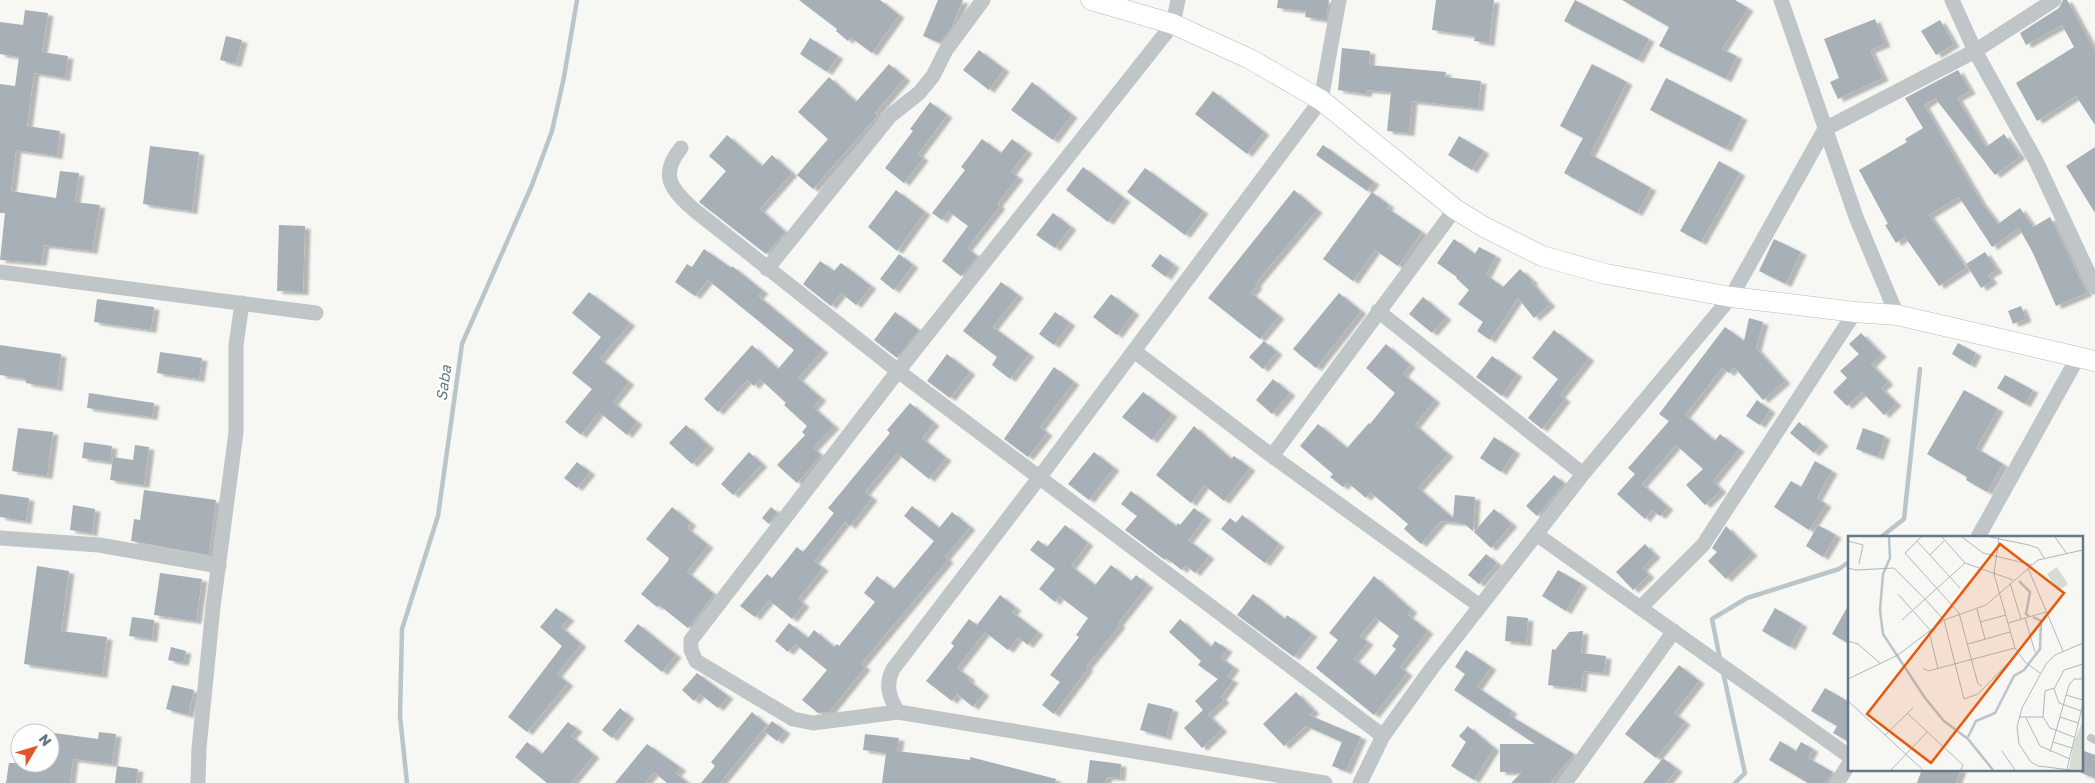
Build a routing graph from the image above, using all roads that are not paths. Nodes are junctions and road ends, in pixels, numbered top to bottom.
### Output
1 (983, 0) edge
2 (1091, 0) edge
3 (1178, 0) edge
4 (1339, 0) edge
5 (1781, 0) edge
6 (1952, 0) edge
7 (2054, 0) edge
8 (1173, 24) junction
9 (1975, 51) junction
10 (1321, 100) junction
11 (1825, 129) junction
12 (681, 148) dead end
13 (1455, 209) junction
14 (766, 269) junction
15 (0, 272) edge
16 (2095, 287) edge
17 (1731, 297) junction
18 (242, 303) junction
19 (1378, 311) junction
20 (1855, 312) junction
21 (316, 313) dead end
22 (1897, 315) junction
23 (1134, 351) junction
24 (2086, 359) edge
25 (898, 371) junction
26 (1272, 456) junction
27 (1583, 474) junction
28 (1039, 478) junction
29 (1536, 534) junction
30 (1979, 536) edge
31 (0, 538) edge
32 (218, 566) junction
33 (1480, 606) junction
34 (1641, 607) junction
35 (1674, 631) junction
36 (898, 712) junction
37 (1384, 736) junction
38 (1848, 755) edge
39 (1848, 766) edge
40 (198, 783) edge
41 (1325, 783) edge
42 (1360, 783) edge
43 (1566, 783) edge
44 (1837, 783) edge

1 - 14 street
2 - 8 street
3 - 8 street
4 - 10 street
5 - 11 street
6 - 9 street
7 - 9 street
8 - 10 street
8 - 25 street
9 - 11 street
9 - 16 street
10 - 13 street
10 - 23 street
11 - 17 street
11 - 22 street
12 - 14 street
13 - 17 street
13 - 19 street
14 - 25 street
15 - 18 street
17 - 20 street
17 - 27 street
18 - 21 street
18 - 32 street
19 - 26 street
19 - 27 street
20 - 22 street
20 - 34 street
22 - 24 street
23 - 26 street
23 - 28 street
24 - 30 street
25 - 28 street
25 - 36 street
26 - 33 street
27 - 29 street
28 - 36 street
28 - 37 street
29 - 33 street
29 - 34 street
31 - 32 street
32 - 40 street
33 - 37 street
34 - 35 street
35 - 38 street
35 - 43 street
36 - 41 street
37 - 42 street
39 - 44 street

